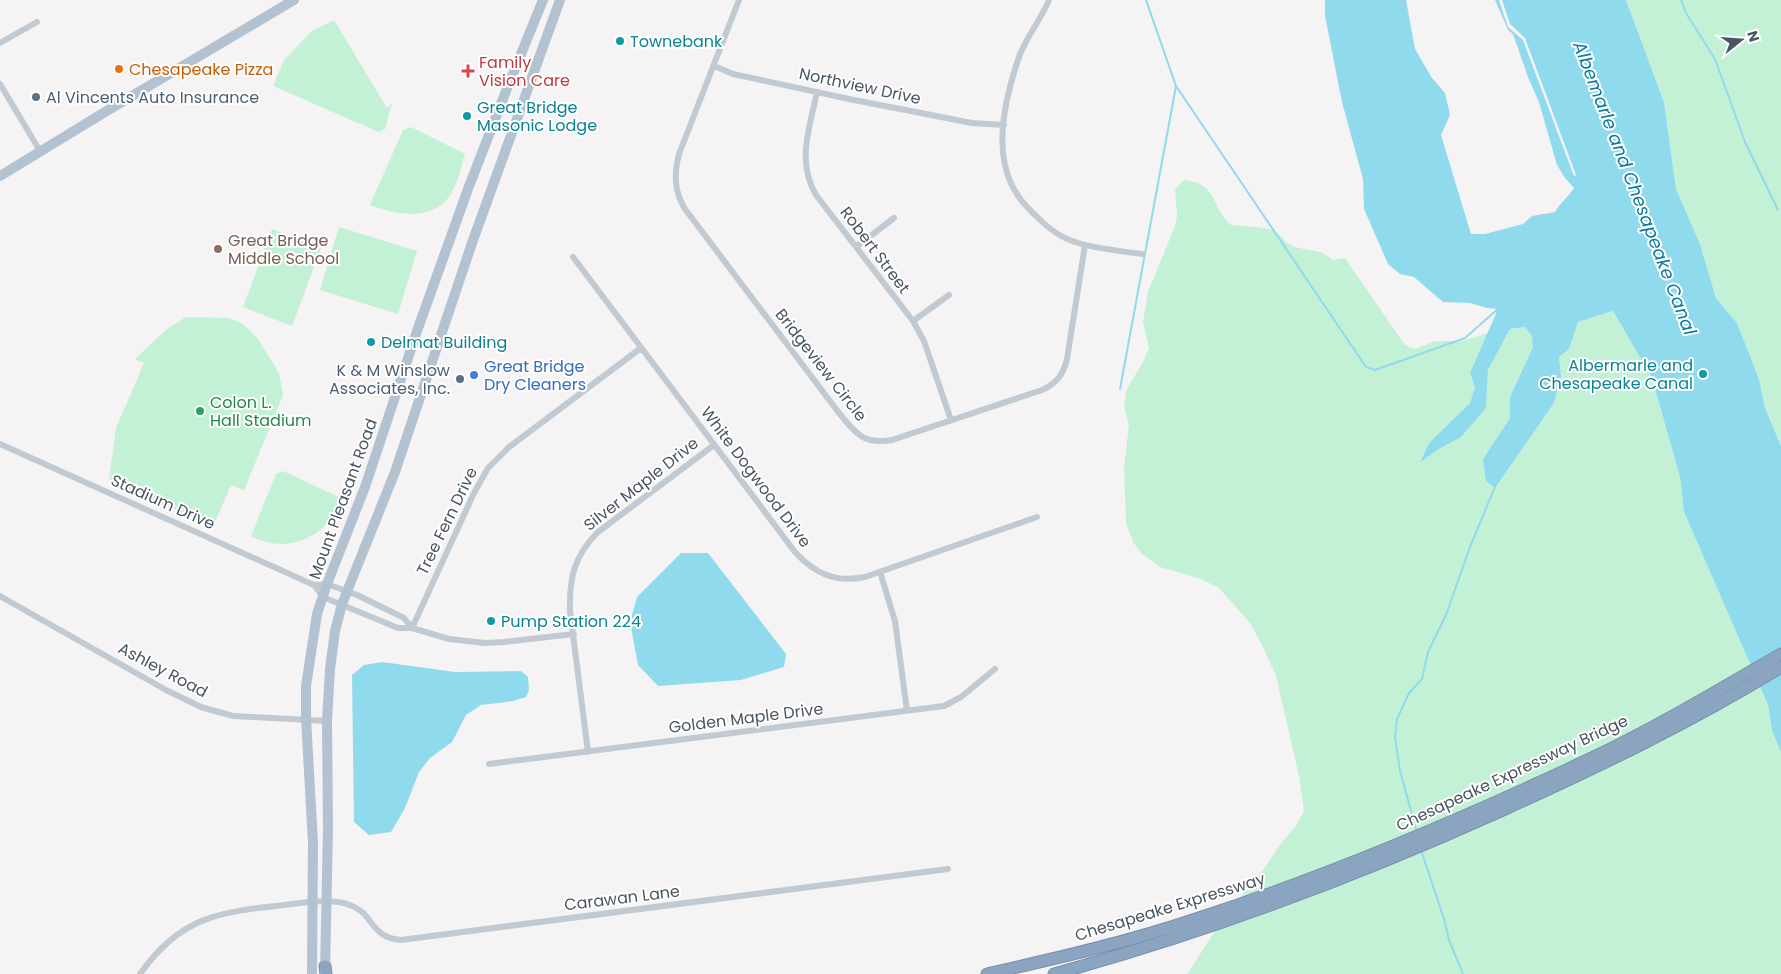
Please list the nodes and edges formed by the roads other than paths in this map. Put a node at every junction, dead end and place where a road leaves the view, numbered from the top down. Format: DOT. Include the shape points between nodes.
graph roads {
  1 [pos="294,0"];
  2 [pos="543,0"];
  3 [pos="555,0"];
  4 [pos="560,0"];
  5 [pos="739,0"];
  6 [pos="1050,0"];
  7 [pos="37,22"];
  8 [pos="0,43"];
  9 [pos="539,57"];
  10 [pos="714,66"];
  11 [pos="0,84"];
  12 [pos="817,92"];
  13 [pos="1004,125"];
  14 [pos="40,151"];
  15 [pos="0,176"];
  16 [pos="894,218"];
  17 [pos="1085,245"];
  18 [pos="856,247"];
  19 [pos="1142,254"];
  20 [pos="573,257"];
  21 [pos="950,295"];
  22 [pos="913,321"];
  23 [pos="641,348"];
  24 [pos="951,420"];
  25 [pos="0,444"];
  26 [pos="714,445"];
  27 [pos="1037,517"];
  28 [pos="880,572"];
  29 [pos="327,584"];
  30 [pos="314,585"];
  31 [pos="346,592"];
  32 [pos="0,596"];
  33 [pos="323,597"];
  34 [pos="342,604"];
  35 [pos="412,628"];
  36 [pos="574,634"];
  37 [pos="1781,654"];
  38 [pos="1781,667"];
  39 [pos="995,669"];
  40 [pos="908,712"];
  41 [pos="306,718"];
  42 [pos="327,721"];
  43 [pos="588,752"];
  44 [pos="489,764"];
  45 [pos="1362,865"];
  46 [pos="948,869"];
  47 [pos="326,901"];
  48 [pos="313,902"];
  49 [pos="326,971"];
  50 [pos="140,974"];
  51 [pos="312,974"];
  52 [pos="987,974"];
  53 [pos="1054,974"];
  1 -- 14 [label="main road"];
  2 -- 29 [label="main road, Mount Pleasant Road" via="468,189 365,487"];
  3 -- 9 [label="main road"];
  4 -- 9 [label="main road"];
  5 -- 10 [label="street, Bridgeview Circle"];
  6 -- 13 [label="street" via="1020,55"];
  7 -- 8 [label="street"];
  9 -- 31 [label="main road" via="472,242 395,472"];
  10 -- 12 [label="street, Northview Drive" via="734,74"];
  10 -- 24 [label="street, Bridgeview Circle" via="677,164 675,186 685,208 839,414 860,435 881,442"];
  11 -- 14 [label="street"];
  12 -- 13 [label="street, Northview Drive" via="972,123"];
  12 -- 18 [label="street, Robert Street" via="806,147 806,172 816,195"];
  13 -- 17 [label="street" via="1004,158 1017,194 1048,226"];
  14 -- 15 [label="main road"];
  16 -- 18 [label="street"];
  17 -- 19 [label="street"];
  17 -- 24 [label="street, Bridgeview Circle" via="1068,359 1061,377 1042,390"];
  18 -- 22 [label="street, Robert Street"];
  20 -- 23 [label="street, White Dogwood Drive"];
  21 -- 22 [label="street"];
  22 -- 24 [label="street, Robert Street" via="924,341"];
  23 -- 26 [label="street, White Dogwood Drive"];
  23 -- 35 [label="street, Tree Fern Drive" via="509,447 488,468"];
  25 -- 30 [label="street, Stadium Drive"];
  26 -- 28 [label="street, White Dogwood Drive" via="806,565 840,579"];
  26 -- 36 [label="street, Silver Maple Drive" via="588,543 576,562 569,592"];
  27 -- 28 [label="street, White Dogwood Drive"];
  28 -- 40 [label="street" via="895,621"];
  29 -- 30 [label="street, Stadium Drive"];
  29 -- 31 [label="street, Stadium Drive"];
  29 -- 33 [label="main road, Mount Pleasant Road"];
  30 -- 33 [label="street, Stadium Drive"];
  31 -- 34 [label="main road"];
  31 -- 35 [label="street, Stadium Drive" via="404,618"];
  32 -- 41 [label="street, Ashley Road" via="201,708 233,716"];
  33 -- 34 [label="street, Stadium Drive"];
  33 -- 41 [label="main road, Mount Pleasant Road" via="312,641"];
  34 -- 35 [label="street, Stadium Drive" via="398,628"];
  34 -- 42 [label="main road" via="330,669"];
  35 -- 36 [label="street, Stadium Drive" via="448,639 484,643"];
  36 -- 43 [label="street, Silver Maple Drive"];
  37 -- 45 [label="highway, Chesapeake Expressway Bridge" via="1593,757"];
  38 -- 45 [label="highway, Chesapeake Expressway Bridge" via="1600,766 1452,833"];
  39 -- 40 [label="street, Golden Maple Drive" via="964,695 944,706"];
  40 -- 43 [label="street, Golden Maple Drive"];
  41 -- 42 [label="street, Ashley Road"];
  41 -- 48 [label="main road, Mount Pleasant Road"];
  42 -- 47 [label="main road"];
  43 -- 44 [label="street, Golden Maple Drive"];
  45 -- 52 [label="highway, Chesapeake Expressway" via="1194,920 1070,955"];
  45 -- 53 [label="highway, Chesapeake Expressway" via="1230,920"];
  46 -- 47 [label="street, Carawan Lane" via="401,940 390,939 378,932 356,908"];
  47 -- 48 [label="street, Carawan Lane"];
  47 -- 49 [label="main road"];
  48 -- 50 [label="street, Carawan Lane" via="231,911 211,917 168,942"];
  48 -- 51 [label="main road, Mount Pleasant Road"];
}
